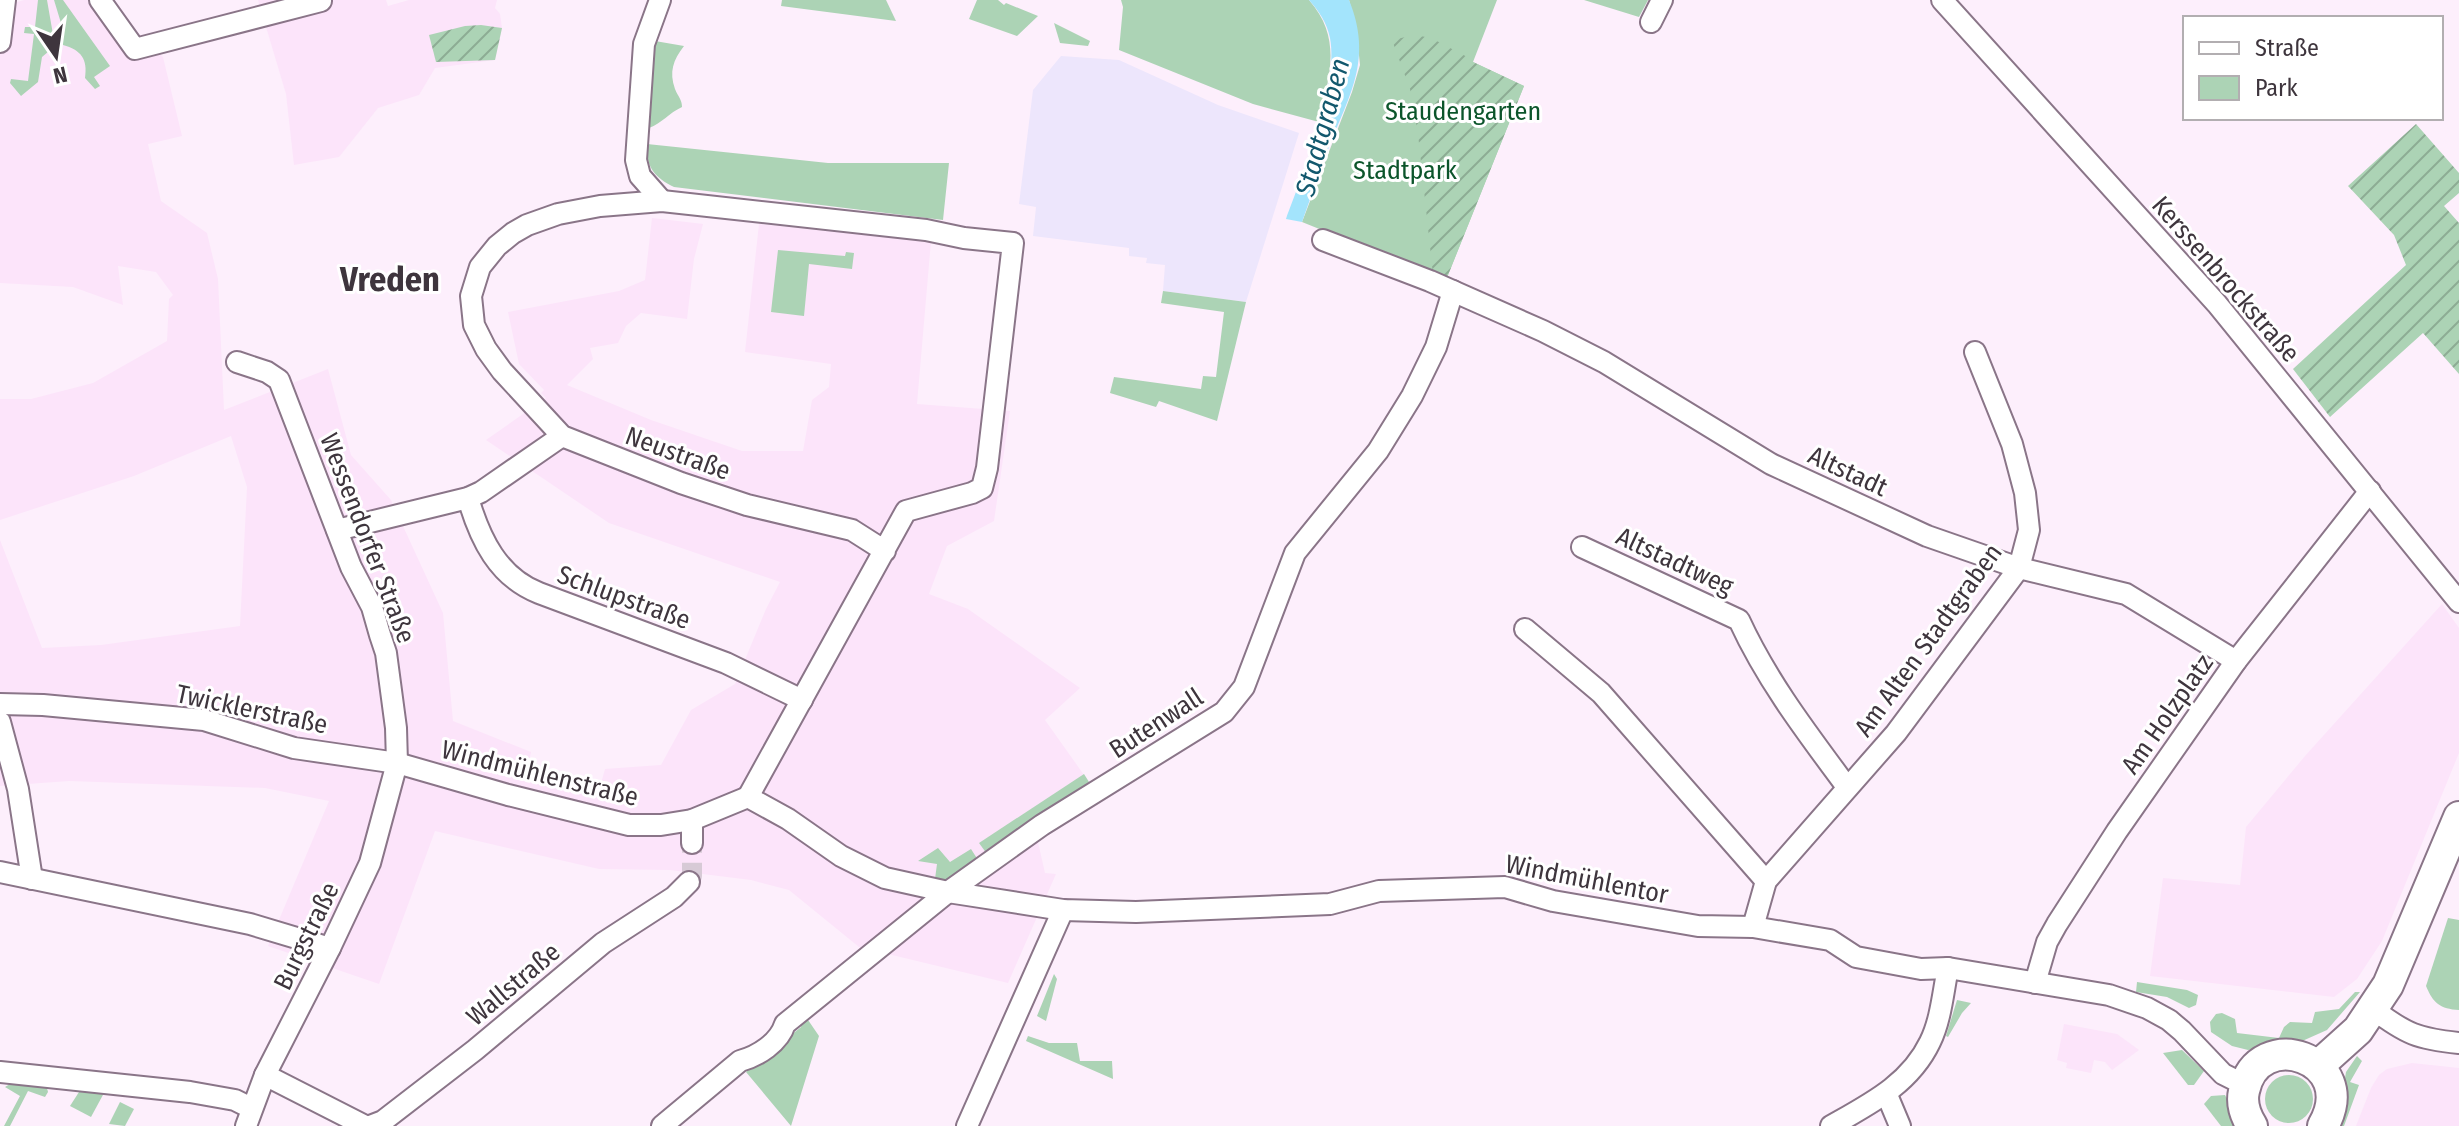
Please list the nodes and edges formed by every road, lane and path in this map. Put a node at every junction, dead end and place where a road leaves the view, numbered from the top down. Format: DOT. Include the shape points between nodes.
graph roads {
  1 [pos="5,0"];
  2 [pos="100,0"];
  3 [pos="660,0"];
  4 [pos="1662,0"];
  5 [pos="1942,0"];
  6 [pos="321,1"];
  7 [pos="1651,22"];
  8 [pos="0,42"];
  9 [pos="662,201"];
  10 [pos="1323,240"];
  11 [pos="1453,291"];
  12 [pos="1975,352"];
  13 [pos="237,362"];
  14 [pos="562,436"];
  15 [pos="2370,491"];
  16 [pos="468,498"];
  17 [pos="337,530"];
  18 [pos="1582,547"];
  19 [pos="885,551"];
  20 [pos="2019,568"];
  21 [pos="2459,602"];
  22 [pos="1525,629"];
  23 [pos="2236,661"];
  24 [pos="802,700"];
  25 [pos="0,704"];
  26 [pos="0,722"];
  27 [pos="397,763"];
  28 [pos="1847,787"];
  29 [pos="748,797"];
  30 [pos="2459,817"];
  31 [pos="692,820"];
  32 [pos="692,843"];
  33 [pos="0,872"];
  34 [pos="32,879"];
  35 [pos="1766,881"];
  36 [pos="689,882"];
  37 [pos="948,892"];
  38 [pos="1063,910"];
  39 [pos="1753,927"];
  40 [pos="330,948"];
  41 [pos="1948,968"];
  42 [pos="2035,983"];
  43 [pos="2373,1009"];
  44 [pos="2459,1043"];
  45 [pos="2318,1066"];
  46 [pos="0,1072"];
  47 [pos="265,1075"];
  48 [pos="2245,1085"];
  49 [pos="1887,1095"];
  50 [pos="249,1117"];
  51 [pos="367,1126"];
  52 [pos="662,1126"];
  53 [pos="967,1126"];
  54 [pos="1831,1126"];
  55 [pos="1900,1126"];
  56 [pos="2252,1126"];
  57 [pos="2323,1126"];
  1 -- 8 [label="street"];
  2 -- 6 [label="street" via="135,49"];
  3 -- 9 [label="street" via="644,44 636,160 640,176"];
  4 -- 7 [label="street"];
  5 -- 15 [label="street, Kerssenbrockstraße" via="2217,304"];
  9 -- 14 [label="street, Neustraße" via="600,206 527,225 497,246 480,267 471,296 474,325 502,371"];
  9 -- 19 [label="street, Neustraße" via="1013,243 982,488 906,511"];
  10 -- 11 [label="street"];
  11 -- 20 [label="street, Altstadt" via="1604,362 1771,464 1927,536"];
  11 -- 37 [label="street, Butenwall" via="1436,347 1412,396 1378,451 1295,553 1258,656 1244,687 1224,712 1042,825"];
  12 -- 20 [label="street, Am Alten Stadtgraben" via="2012,444 2025,493 2029,530"];
  13 -- 17 [label="street, Wessendorfer Straße" via="279,380"];
  14 -- 16 [label="street"];
  14 -- 19 [label="street, Neustraße" via="747,505 852,530"];
  15 -- 21 [label="street, Kerssenbrockstraße"];
  15 -- 23 [label="street, Am Holzplatz"];
  16 -- 17 [label="street"];
  16 -- 24 [label="street, Schlupstraße" via="495,559 514,581 726,663"];
  17 -- 27 [label="street, Wessendorfer Straße" via="372,607 386,653"];
  18 -- 28 [label="street, Altstadtweg" via="1739,620 1778,694"];
  19 -- 24 [label="street"];
  20 -- 23 [label="street, Altstadt" via="2126,594"];
  20 -- 28 [label="street, Am Alten Stadtgraben" via="1896,733"];
  22 -- 35 [label="street" via="1601,693"];
  23 -- 42 [label="street, Am Holzplatz" via="2057,924"];
  24 -- 29 [label="street"];
  25 -- 27 [label="street, Twicklerstraße" via="204,720 294,748"];
  26 -- 34 [label="street" via="18,789"];
  27 -- 31 [label="street, Windmühlenstraße" via="629,825"];
  27 -- 40 [label="street, Burgstraße" via="370,863"];
  28 -- 35 [label="street, Am Alten Stadtgraben"];
  29 -- 31 [label="street, Windmühlenstraße"];
  29 -- 37 [label="street, Windmühlentor" via="885,878"];
  30 -- 43 [label="street" via="2402,957"];
  31 -- 32 [label="street"];
  33 -- 34 [label="street"];
  34 -- 40 [label="street" via="250,924"];
  35 -- 39 [label="street, Am Alten Stadtgraben"];
  36 -- 51 [label="street, Wallstraße" via="603,943 383,1121"];
  37 -- 38 [label="street, Windmühlentor"];
  37 -- 52 [label="street, Butenwall" via="785,1024 781,1035 740,1061"];
  38 -- 39 [label="street, Windmühlentor" via="1330,904 1379,891 1505,887 1553,901 1698,926"];
  38 -- 53 [label="street"];
  39 -- 41 [label="street, Windmühlentor" via="1830,940 1856,957 1921,969"];
  40 -- 47 [label="street, Burgstraße"];
  41 -- 42 [label="street, Windmühlentor"];
  41 -- 49 [label="street" via="1931,1041"];
  42 -- 48 [label="street, Windmühlentor" via="2109,995 2147,1008 2176,1026 2223,1074"];
  43 -- 44 [label="street" via="2410,1035"];
  43 -- 45 [label="street"];
  45 -- 48 [label="street" via="2283,1054 2259,1064"];
  45 -- 57 [label="street" via="2333,1094"];
  46 -- 50 [label="street" via="217,1096"];
  47 -- 50 [label="street, Burgstraße"];
  47 -- 51 [label="street, Wallstraße"];
  48 -- 56 [label="street" via="2244,1111"];
  49 -- 54 [label="street"];
  49 -- 55 [label="street"];
}
